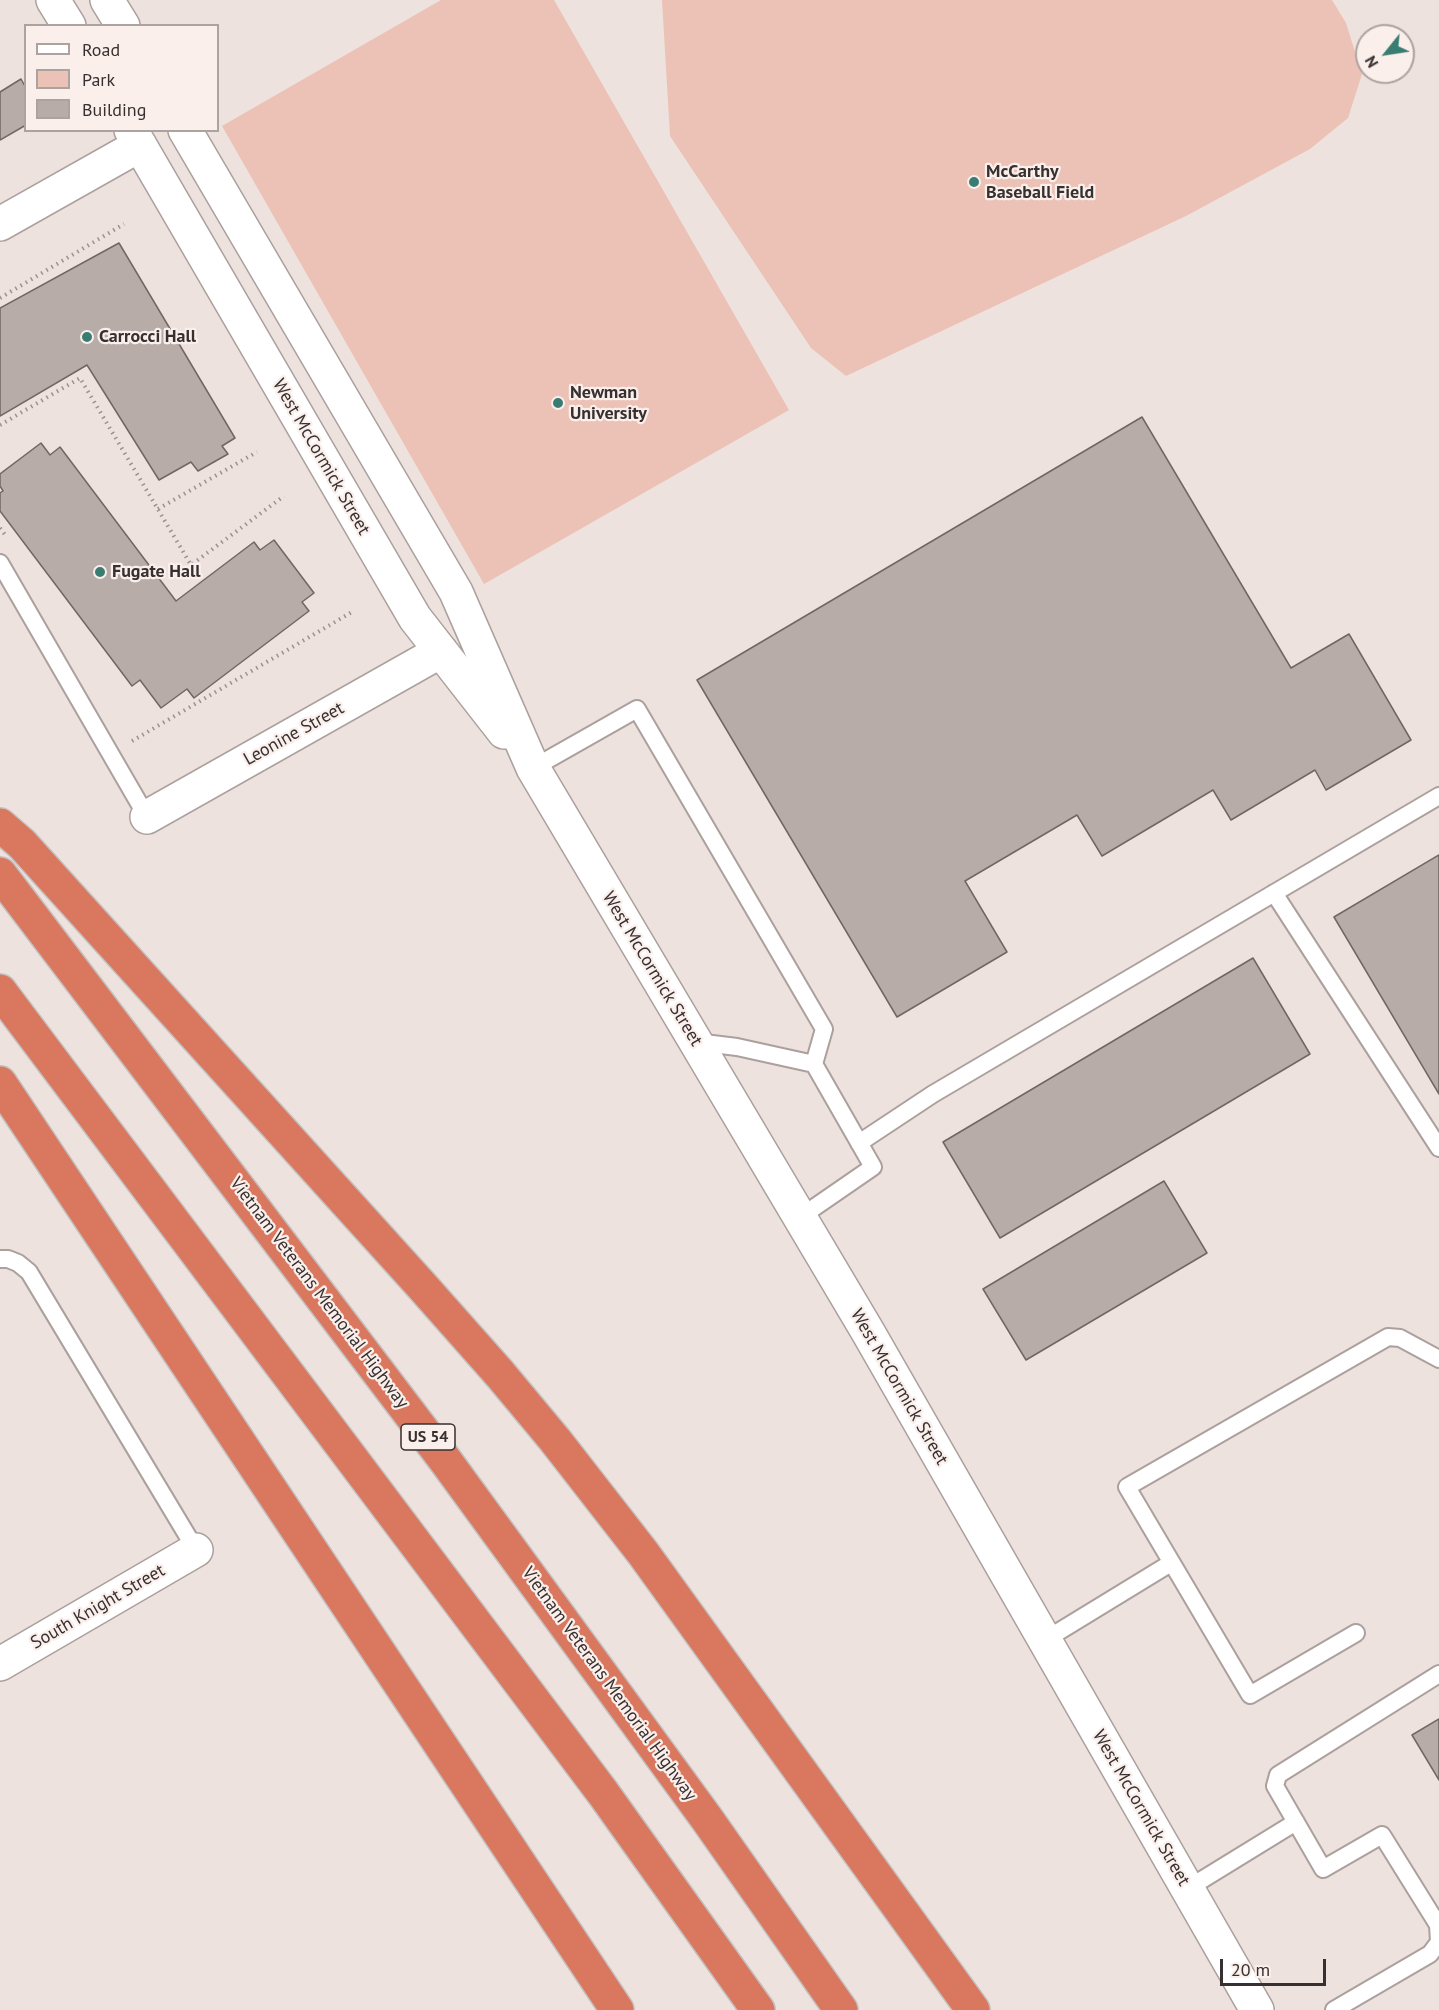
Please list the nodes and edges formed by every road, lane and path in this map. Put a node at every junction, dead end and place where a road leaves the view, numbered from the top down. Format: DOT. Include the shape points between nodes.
graph roads {
  1 [pos="53,0"];
  2 [pos="107,0"];
  3 [pos="68,24"];
  4 [pos="122,24"];
  5 [pos="185,132"];
  6 [pos="136,138"];
  7 [pos="0,224"];
  8 [pos="124,224"];
  9 [pos="0,298"];
  10 [pos="0,425"];
  11 [pos="258,452"];
  12 [pos="284,496"];
  13 [pos="158,509"];
  14 [pos="0,528"];
  15 [pos="7,537"];
  16 [pos="0,563"];
  17 [pos="352,612"];
  18 [pos="441,651"];
  19 [pos="131,741"];
  20 [pos="533,768"];
  21 [pos="1439,796"];
  22 [pos="147,817"];
  23 [pos="0,825"];
  24 [pos="0,874"];
  25 [pos="1274,893"];
  26 [pos="0,991"];
  27 [pos="694,1041"];
  28 [pos="814,1064"];
  29 [pos="0,1083"];
  30 [pos="859,1143"];
  31 [pos="1439,1148"];
  32 [pos="798,1218"];
  33 [pos="0,1259"];
  34 [pos="1439,1359"];
  35 [pos="196,1550"];
  36 [pos="1171,1563"];
  37 [pos="1356,1633"];
  38 [pos="1045,1640"];
  39 [pos="0,1664"];
  40 [pos="1439,1674"];
  41 [pos="1296,1822"];
  42 [pos="1187,1889"];
  43 [pos="617,2010"];
  44 [pos="758,2010"];
  45 [pos="841,2010"];
  46 [pos="973,2010"];
  47 [pos="1257,2010"];
  48 [pos="1334,2010"];
  1 -- 3 [label="street"];
  2 -- 4 [label="street"];
  5 -- 20 [label="street, West McCormick Street" via="456,592"];
  6 -- 7 [label="street"];
  6 -- 18 [label="street, West McCormick Street" via="415,618"];
  8 -- 9 [label="path"];
  10 -- 13 [label="path" via="80,378"];
  11 -- 13 [label="path"];
  12 -- 13 [label="path" via="190,565"];
  14 -- 15 [label="path"];
  16 -- 22 [label="lane"];
  17 -- 19 [label="path"];
  18 -- 20 [label="street, West McCormick Street"];
  18 -- 22 [label="street, Leonine Street"];
  20 -- 27 [label="street, West McCormick Street"];
  20 -- 28 [label="lane" via="637,709 824,1029"];
  21 -- 25 [label="lane"];
  23 -- 46 [label="highway" via="22,844 414,1278 555,1440 644,1553"];
  24 -- 45 [label="highway, Vietnam Veterans Memorial Highway / US 54" via="445,1460"];
  25 -- 30 [label="lane" via="933,1094"];
  25 -- 31 [label="lane"];
  26 -- 44 [label="highway" via="589,1774"];
  27 -- 28 [label="lane"];
  27 -- 32 [label="street, West McCormick Street"];
  28 -- 30 [label="lane"];
  29 -- 43 [label="highway"];
  30 -- 32 [label="lane" via="873,1167"];
  32 -- 38 [label="street, West McCormick Street"];
  33 -- 35 [label="lane" via="18,1263 29,1272"];
  34 -- 36 [label="lane" via="1400,1338 1388,1337 1127,1487"];
  35 -- 39 [label="street, South Knight Street"];
  36 -- 37 [label="lane" via="1250,1695"];
  36 -- 38 [label="lane"];
  38 -- 42 [label="street, West McCormick Street"];
  40 -- 41 [label="lane" via="1278,1775 1275,1786"];
  41 -- 42 [label="lane"];
  41 -- 48 [label="lane" via="1323,1869 1382,1835 1437,1925 1439,1942 1430,1954"];
  42 -- 47 [label="street, West McCormick Street"];
}
